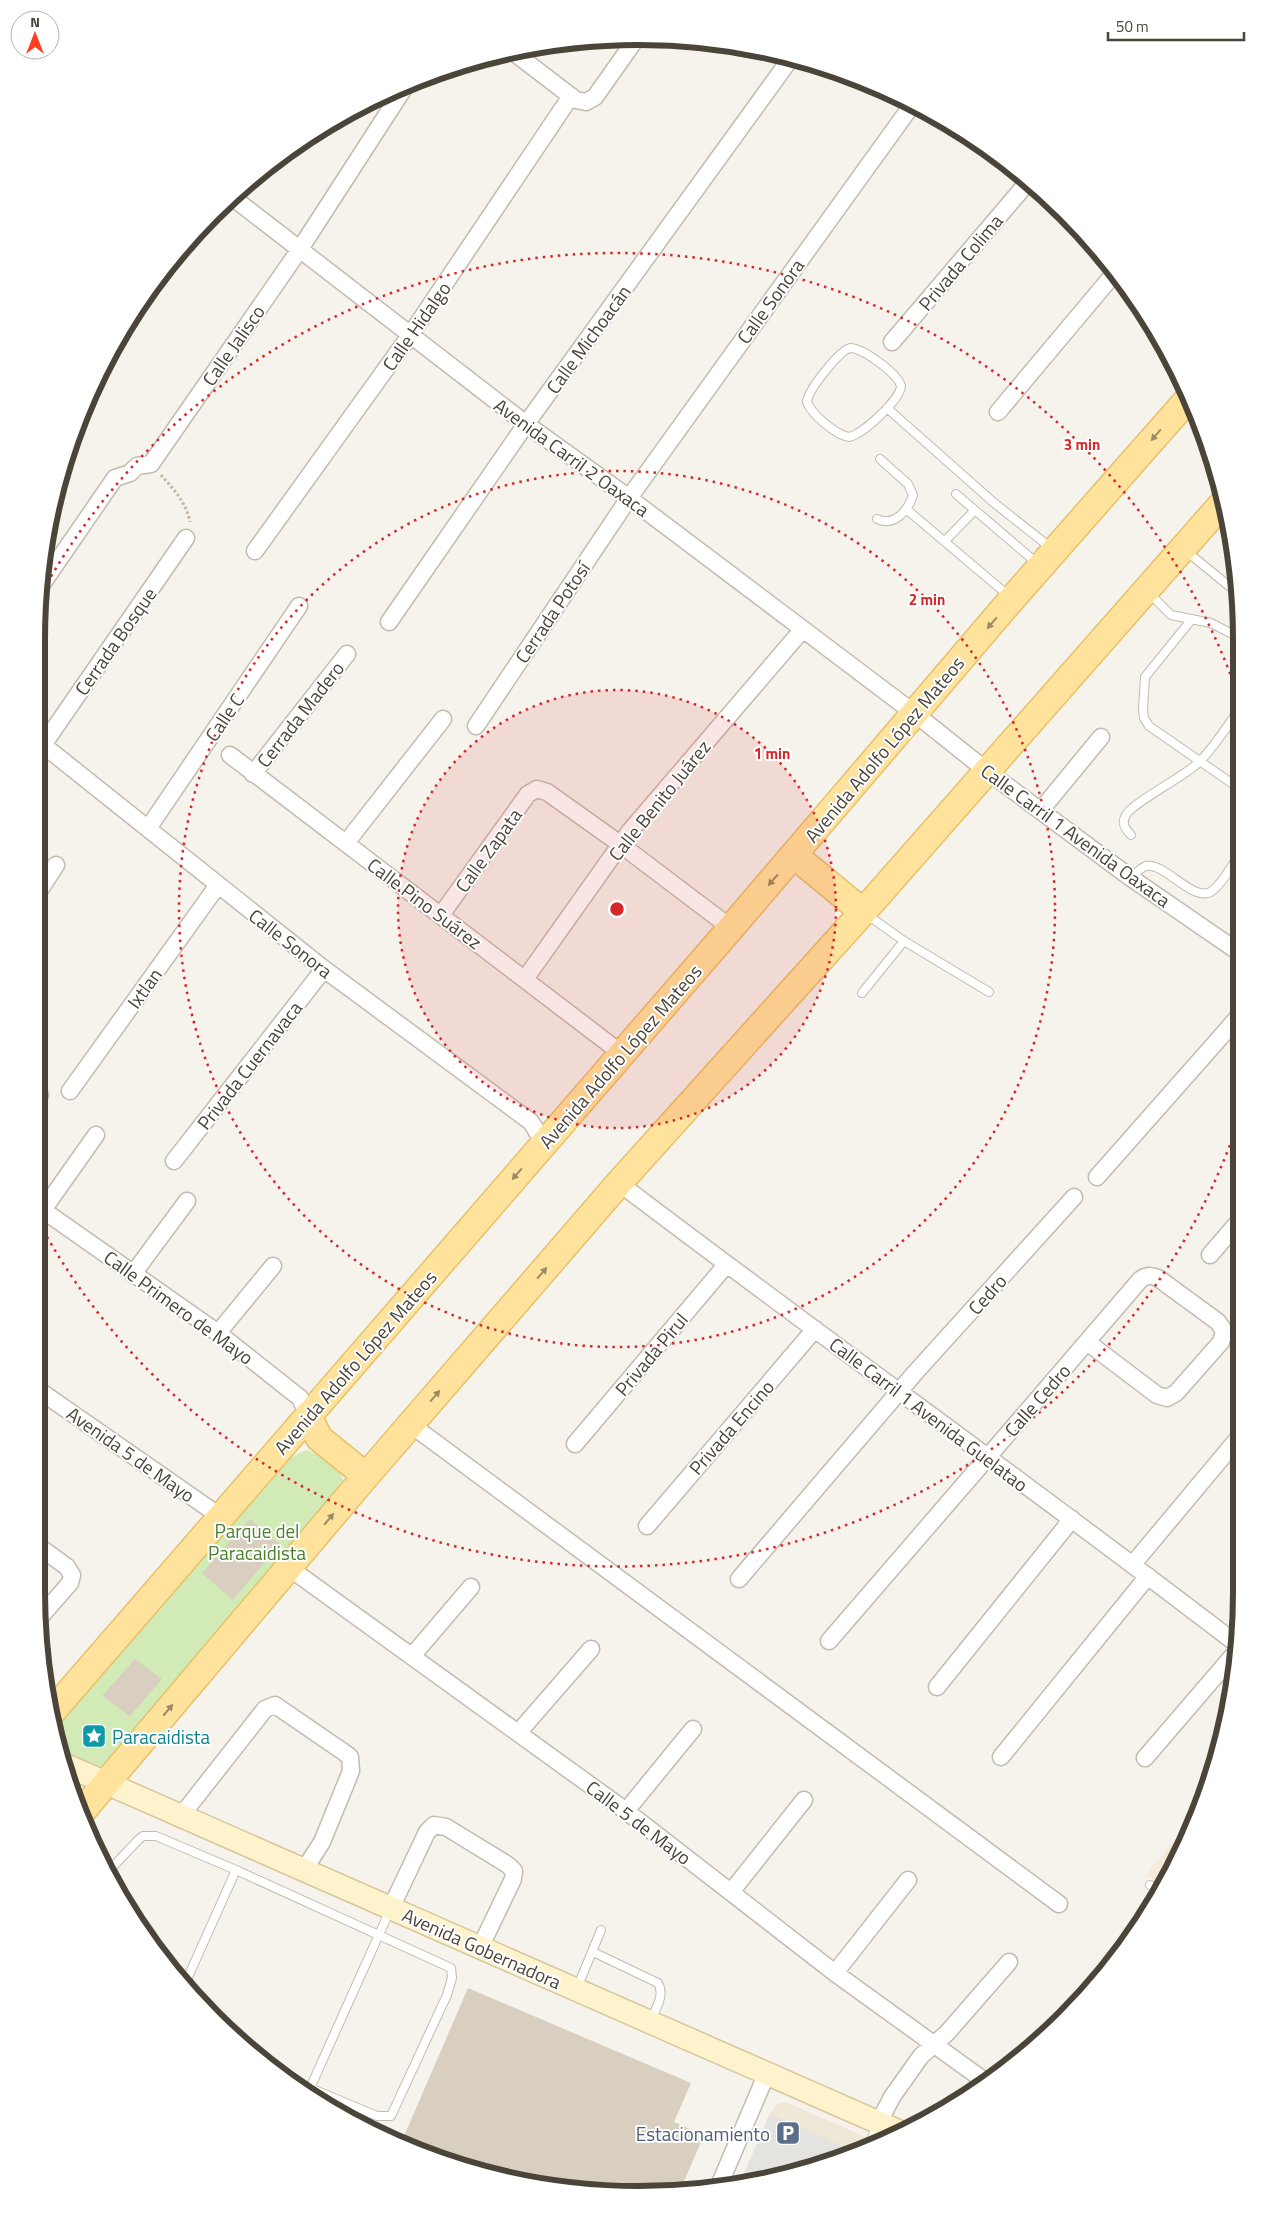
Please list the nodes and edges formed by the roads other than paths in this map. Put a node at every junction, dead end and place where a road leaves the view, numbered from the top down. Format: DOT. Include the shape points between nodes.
graph roads {
  1 [pos="632,45"];
  2 [pos="521,57"];
  3 [pos="787,64"];
  4 [pos="399,96"];
  5 [pos="578,99"];
  6 [pos="909,110"];
  7 [pos="1024,187"];
  8 [pos="237,201"];
  9 [pos="300,249"];
  10 [pos="1111,278"];
  11 [pos="411,334"];
  12 [pos="892,342"];
  13 [pos="1184,403"];
  14 [pos="888,408"];
  15 [pos="998,412"];
  16 [pos="526,424"];
  17 [pos="880,459"];
  18 [pos="956,494"];
  19 [pos="629,498"];
  20 [pos="1218,508"];
  21 [pos="906,509"];
  22 [pos="975,510"];
  23 [pos="877,519"];
  24 [pos="186,538"];
  25 [pos="946,541"];
  26 [pos="1182,548"];
  27 [pos="255,551"];
  28 [pos="1048,559"];
  29 [pos="49,574"];
  30 [pos="1230,583"];
  31 [pos="1228,585"];
  32 [pos="1231,587"];
  33 [pos="1146,589"];
  34 [pos="1012,599"];
  35 [pos="299,606"];
  36 [pos="1192,619"];
  37 [pos="389,622"];
  38 [pos="803,629"];
  39 [pos="1233,634"];
  40 [pos="347,654"];
  41 [pos="914,713"];
  42 [pos="1233,717"];
  43 [pos="443,719"];
  44 [pos="476,726"];
  45 [pos="45,737"];
  46 [pos="1101,737"];
  47 [pos="45,746"];
  48 [pos="230,755"];
  49 [pos="1199,762"];
  50 [pos="987,771"];
  51 [pos="253,774"];
  52 [pos="1233,784"];
  53 [pos="1041,810"];
  54 [pos="149,827"];
  55 [pos="1131,835"];
  56 [pos="346,843"];
  57 [pos="620,844"];
  58 [pos="794,856"];
  59 [pos="1233,863"];
  60 [pos="56,865"];
  61 [pos="1131,878"];
  62 [pos="45,882"];
  63 [pos="218,885"];
  64 [pos="863,912"];
  65 [pos="441,915"];
  66 [pos="731,928"];
  67 [pos="904,941"];
  68 [pos="1233,949"];
  69 [pos="324,969"];
  70 [pos="524,979"];
  71 [pos="989,992"];
  72 [pos="862,993"];
  73 [pos="1233,1023"];
  74 [pos="621,1053"];
  75 [pos="70,1091"];
  76 [pos="96,1135"];
  77 [pos="544,1143"];
  78 [pos="174,1160"];
  79 [pos="1097,1178"];
  80 [pos="619,1183"];
  81 [pos="1074,1197"];
  82 [pos="187,1201"];
  83 [pos="45,1204"];
  84 [pos="45,1212"];
  85 [pos="1233,1228"];
  86 [pos="1210,1255"];
  87 [pos="726,1265"];
  88 [pos="273,1266"];
  89 [pos="133,1274"];
  90 [pos="815,1329"];
  91 [pos="218,1333"];
  92 [pos="1087,1342"];
  93 [pos="900,1391"];
  94 [pos="45,1394"];
  95 [pos="308,1415"];
  96 [pos="410,1424"];
  97 [pos="575,1444"];
  98 [pos="1233,1444"];
  99 [pos="987,1458"];
  100 [pos="366,1476"];
  101 [pos="221,1517"];
  102 [pos="1072,1519"];
  103 [pos="646,1526"];
  104 [pos="45,1551"];
  105 [pos="1133,1564"];
  106 [pos="288,1567"];
  107 [pos="1148,1576"];
  108 [pos="739,1579"];
  109 [pos="471,1587"];
  110 [pos="45,1611"];
  111 [pos="1231,1640"];
  112 [pos="829,1641"];
  113 [pos="591,1649"];
  114 [pos="412,1656"];
  115 [pos="1229,1660"];
  116 [pos="937,1687"];
  117 [pos="56,1707"];
  118 [pos="693,1729"];
  119 [pos="518,1733"];
  120 [pos="1001,1757"];
  121 [pos="1145,1758"];
  122 [pos="72,1768"];
  123 [pos="106,1784"];
  124 [pos="804,1800"];
  125 [pos="86,1807"];
  126 [pos="626,1811"];
  127 [pos="180,1816"];
  128 [pos="113,1867"];
  129 [pos="236,1870"];
  130 [pos="304,1870"];
  131 [pos="908,1880"];
  132 [pos="1150,1885"];
  133 [pos="1154,1888"];
  134 [pos="731,1892"];
  135 [pos="1059,1904"];
  136 [pos="391,1908"];
  137 [pos="602,1930"];
  138 [pos="379,1934"];
  139 [pos="480,1948"];
  140 [pos="592,1952"];
  141 [pos="1009,1962"];
  142 [pos="835,1973"];
  143 [pos="187,1978"];
  144 [pos="576,1989"];
  145 [pos="650,2022"];
  146 [pos="933,2045"];
  147 [pos="767,2073"];
  148 [pos="980,2078"];
  149 [pos="310,2087"];
  150 [pos="334,2101"];
  151 [pos="879,2122"];
  152 [pos="893,2129"];
  153 [pos="871,2139"];
  154 [pos="721,2180"];
  1 -- 5 [label="street, Calle Hidalgo" via="595,97"];
  2 -- 5 [label="street"];
  3 -- 16 [label="street, Calle Michoacán"];
  4 -- 9 [label="street, Calle Jalisco"];
  5 -- 11 [label="street, Calle Hidalgo"];
  6 -- 19 [label="street, Calle Sonora"];
  7 -- 12 [label="street, Privada Colima"];
  8 -- 9 [label="street, Avenida Carril 2 Oaxaca"];
  9 -- 11 [label="street, Avenida Carril 2 Oaxaca"];
  9 -- 29 [label="street, Calle Jalisco" via="151,464 137,466 130,473 115,478"];
  10 -- 15 [label="street"];
  11 -- 16 [label="street, Avenida Carril 2 Oaxaca"];
  11 -- 27 [label="street, Calle Hidalgo"];
  13 -- 28 [label="main road, Avenida Adolfo López Mateos, one-way"];
  14 -- 14 [label="lane" via="901,391 900,380 856,348 842,353 810,392 807,402 812,411 840,434 849,437 858,434"];
  14 -- 28 [label="lane" via="993,502"];
  16 -- 19 [label="street, Avenida Carril 2 Oaxaca"];
  16 -- 37 [label="street, Calle Michoacán"];
  17 -- 21 [label="lane" via="911,487 913,495"];
  18 -- 22 [label="lane"];
  19 -- 38 [label="street, Avenida Carril 2 Oaxaca"];
  19 -- 44 [label="street, Cerrada Potosí"];
  20 -- 26 [label="main road"];
  21 -- 23 [label="lane" via="893,521"];
  21 -- 25 [label="lane"];
  22 -- 25 [label="lane"];
  22 -- 28 [label="lane"];
  24 -- 45 [label="street, Cerrada Bosque"];
  25 -- 34 [label="lane"];
  26 -- 31 [label="lane"];
  26 -- 33 [label="main road"];
  28 -- 34 [label="main road, Avenida Adolfo López Mateos"];
  30 -- 31 [label="lane"];
  31 -- 32 [label="lane"];
  33 -- 36 [label="lane" via="1171,615"];
  33 -- 50 [label="main road"];
  34 -- 41 [label="main road, Avenida Adolfo López Mateos, one-way"];
  35 -- 54 [label="street, Calle C"];
  36 -- 39 [label="lane" via="1211,623"];
  36 -- 49 [label="lane" via="1145,677 1143,710 1149,726"];
  38 -- 41 [label="street, Avenida Carril 2 Oaxaca"];
  38 -- 57 [label="street, Calle Benito Juárez"];
  40 -- 51 [label="street, Cerrada Madero"];
  41 -- 50 [label="street, Calle Carril 1 Avenida Oaxaca"];
  41 -- 58 [label="main road, Avenida Adolfo López Mateos"];
  42 -- 49 [label="lane"];
  43 -- 56 [label="street"];
  46 -- 53 [label="street"];
  47 -- 54 [label="street, Calle Sonora"];
  48 -- 51 [label="street, Calle Pino Suárez"];
  49 -- 52 [label="lane"];
  49 -- 55 [label="lane" via="1128,812 1124,822"];
  50 -- 53 [label="street, Calle Carril 1 Avenida Oaxaca"];
  50 -- 64 [label="main road"];
  51 -- 56 [label="street, Calle Pino Suárez"];
  53 -- 61 [label="street, Calle Carril 1 Avenida Oaxaca"];
  54 -- 63 [label="street, Calle Sonora"];
  56 -- 65 [label="street, Calle Pino Suárez"];
  57 -- 65 [label="street, Calle Zapata" via="547,792 537,790 528,794"];
  57 -- 66 [label="street"];
  57 -- 70 [label="street, Calle Benito Juárez"];
  58 -- 64 [label="main road"];
  58 -- 66 [label="main road, Avenida Adolfo López Mateos, one-way"];
  59 -- 61 [label="lane" via="1214,888 1206,893 1196,892 1152,866 1144,867"];
  60 -- 62 [label="street"];
  61 -- 68 [label="street, Calle Carril 1 Avenida Oaxaca"];
  63 -- 69 [label="street, Calle Sonora"];
  63 -- 75 [label="street, Ixtlan"];
  64 -- 67 [label="lane"];
  64 -- 80 [label="main road"];
  65 -- 70 [label="street, Calle Pino Suárez"];
  66 -- 74 [label="main road, Avenida Adolfo López Mateos"];
  67 -- 71 [label="lane"];
  67 -- 72 [label="lane"];
  69 -- 77 [label="street, Calle Sonora" via="531,1122"];
  69 -- 78 [label="street, Privada Cuernavaca"];
  70 -- 74 [label="street, Calle Pino Suárez"];
  73 -- 79 [label="street"];
  74 -- 77 [label="main road, Avenida Adolfo López Mateos"];
  76 -- 83 [label="street"];
  77 -- 95 [label="main road, Avenida Adolfo López Mateos, one-way"];
  80 -- 87 [label="street, Calle Carril 1 Avenida Guelatao"];
  96 -- 80 [label="main road, one-way"];
  81 -- 93 [label="street, Cedro"];
  82 -- 89 [label="street"];
  84 -- 89 [label="street, Calle Primero de Mayo"];
  85 -- 86 [label="street"];
  87 -- 90 [label="street, Calle Carril 1 Avenida Guelatao"];
  87 -- 97 [label="street, Privada Pirul"];
  88 -- 91 [label="street"];
  89 -- 91 [label="street, Calle Primero de Mayo"];
  90 -- 93 [label="street, Calle Carril 1 Avenida Guelatao"];
  90 -- 103 [label="street, Privada Encino"];
  91 -- 95 [label="street, Calle Primero de Mayo" via="300,1398"];
  92 -- 92 [label="street, Calle Cedro" via="1157,1395 1166,1398 1176,1394 1214,1349 1224,1331 1218,1322 1158,1278 1148,1276 1140,1280"];
  92 -- 99 [label="street, Calle Cedro"];
  93 -- 99 [label="street, Calle Carril 1 Avenida Guelatao"];
  93 -- 108 [label="street, Cedro"];
  94 -- 101 [label="street, Avenida 5 de Mayo"];
  95 -- 100 [label="main road" via="319,1438"];
  95 -- 101 [label="main road, Avenida Adolfo López Mateos"];
  96 -- 100 [label="main road"];
  96 -- 135 [label="street"];
  98 -- 105 [label="street"];
  99 -- 102 [label="street, Calle Carril 1 Avenida Guelatao"];
  99 -- 112 [label="street, Calle Cedro"];
  106 -- 100 [label="main road, one-way"];
  101 -- 117 [label="main road, Avenida Adolfo López Mateos"];
  102 -- 105 [label="street, Calle Carril 1 Avenida Guelatao"];
  102 -- 116 [label="street"];
  104 -- 110 [label="street" via="67,1567 72,1575 70,1583"];
  105 -- 107 [label="street, Calle Carril 1 Avenida Guelatao"];
  106 -- 114 [label="street, Calle 5 de Mayo"];
  123 -- 106 [label="main road, one-way"];
  107 -- 111 [label="street, Calle Carril 1 Avenida Guelatao"];
  107 -- 120 [label="street"];
  109 -- 114 [label="street"];
  113 -- 119 [label="street"];
  114 -- 119 [label="street, Calle 5 de Mayo"];
  115 -- 121 [label="street"];
  118 -- 126 [label="street"];
  119 -- 126 [label="street, Calle 5 de Mayo"];
  122 -- 123 [label="street, Avenida Gobernadora"];
  123 -- 125 [label="main road"];
  123 -- 127 [label="street, Avenida Gobernadora"];
  124 -- 134 [label="street"];
  126 -- 134 [label="street, Calle 5 de Mayo"];
  127 -- 130 [label="street, Avenida Gobernadora"];
  127 -- 130 [label="street" via="265,1708 275,1706 345,1753 351,1762 351,1771 322,1842"];
  128 -- 129 [label="lane" via="138,1840 150,1835"];
  129 -- 138 [label="lane"];
  129 -- 143 [label="lane"];
  130 -- 136 [label="street, Avenida Gobernadora"];
  131 -- 142 [label="street"];
  132 -- 133 [label="lane"];
  134 -- 142 [label="street, Calle 5 de Mayo"];
  136 -- 138 [label="lane"];
  136 -- 139 [label="street, Avenida Gobernadora"];
  136 -- 139 [label="street" via="427,1832 434,1825 446,1827 514,1871"];
  137 -- 140 [label="lane"];
  138 -- 149 [label="lane"];
  138 -- 150 [label="lane" via="451,1968 452,1978 434,2026 391,2116 377,2116"];
  139 -- 144 [label="street, Avenida Gobernadora"];
  140 -- 144 [label="lane"];
  140 -- 145 [label="lane" via="658,1983 661,1996"];
  141 -- 146 [label="street"];
  142 -- 146 [label="street, Calle 5 de Mayo"];
  144 -- 145 [label="street, Avenida Gobernadora"];
  145 -- 147 [label="street, Avenida Gobernadora"];
  146 -- 148 [label="street, Calle 5 de Mayo"];
  146 -- 151 [label="street" via="905,2078"];
  147 -- 151 [label="street, Avenida Gobernadora"];
  147 -- 154 [label="street"];
  151 -- 152 [label="street, Avenida Gobernadora"];
  151 -- 153 [label="lane"];
}
